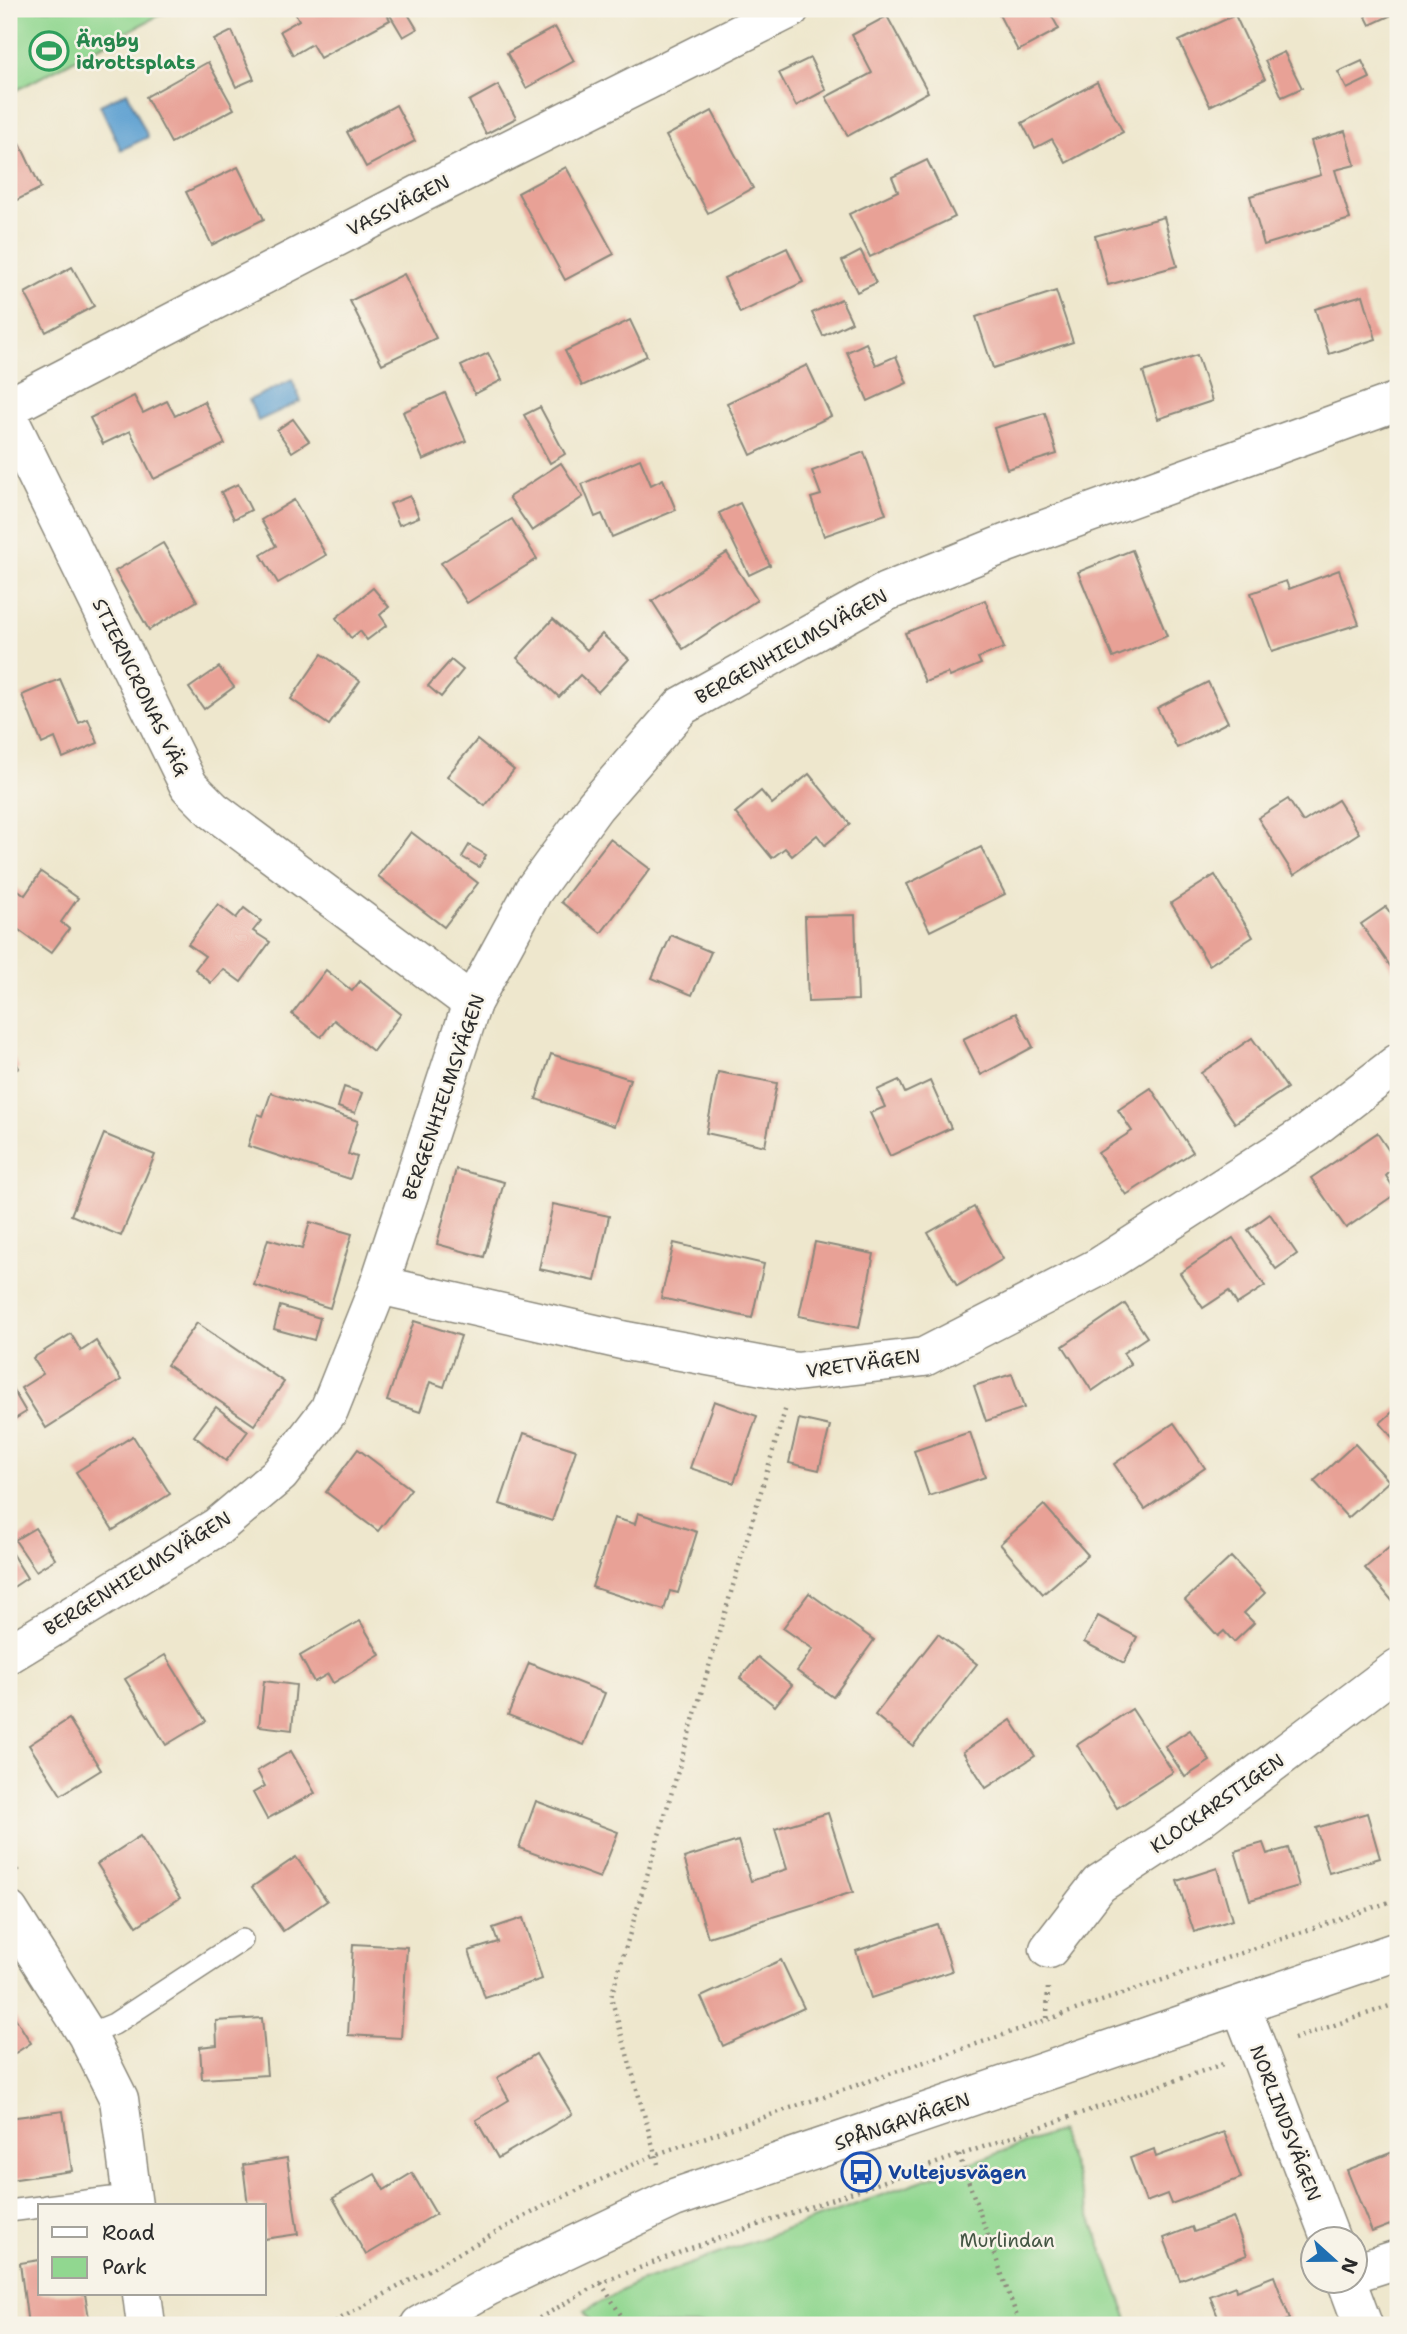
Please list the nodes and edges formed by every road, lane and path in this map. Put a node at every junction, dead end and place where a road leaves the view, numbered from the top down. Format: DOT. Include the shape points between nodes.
graph roads {
  1 [pos="790,9"];
  2 [pos="1398,401"];
  3 [pos="9,407"];
  4 [pos="9,419"];
  5 [pos="472,1003"];
  6 [pos="1398,1063"];
  7 [pos="379,1285"];
  8 [pos="796,1372"];
  9 [pos="9,1654"];
  10 [pos="1398,1668"];
  11 [pos="9,1911"];
  12 [pos="242,1940"];
  13 [pos="1049,1950"];
  14 [pos="1398,1951"];
  15 [pos="1398,2003"];
  16 [pos="1241,2006"];
  17 [pos="88,2035"];
  18 [pos="1259,2051"];
  19 [pos="959,2155"];
  20 [pos="674,2199"];
  21 [pos="132,2203"];
  22 [pos="62,2204"];
  23 [pos="38,2207"];
  24 [pos="9,2211"];
  25 [pos="1326,2226"];
  26 [pos="691,2248"];
  27 [pos="1398,2259"];
  28 [pos="1368,2269"];
  29 [pos="601,2283"];
  30 [pos="142,2296"];
  31 [pos="1352,2296"];
  32 [pos="146,2325"];
  33 [pos="420,2325"];
  34 [pos="527,2325"];
  35 [pos="627,2325"];
  36 [pos="1020,2325"];
  37 [pos="1363,2325"];
  1 -- 3 [label="street, VASSVÄGEN"];
  2 -- 5 [label="street, BERGENHIELMSVÄGEN" via="1007,543 886,592 682,706 595,806 533,891"];
  4 -- 5 [label="street, STIERNCRONAS VÄG" via="189,786 213,810"];
  5 -- 7 [label="street, BERGENHIELMSVÄGEN"];
  6 -- 8 [label="street, VRETVÄGEN" via="1306,1134 1098,1267 925,1357"];
  7 -- 8 [label="street, VRETVÄGEN" via="626,1341"];
  7 -- 9 [label="street, BERGENHIELMSVÄGEN" via="329,1410 280,1474 217,1527"];
  8 -- 20 [label="path" via="611,1997 654,2155"];
  10 -- 13 [label="street, KLOCKARSTIGEN" via="1197,1819 1099,1884"];
  11 -- 17 [label="street"];
  12 -- 17 [label="lane" via="114,2024"];
  14 -- 16 [label="street, SPÅNGAVÄGEN"];
  15 -- 18 [label="path"];
  16 -- 18 [label="street, NORLINDSVÄGEN"];
  16 -- 20 [label="street, SPÅNGAVÄGEN"];
  17 -- 21 [label="street" via="119,2099"];
  18 -- 19 [label="path"];
  18 -- 25 [label="street, NORLINDSVÄGEN"];
  19 -- 26 [label="path"];
  19 -- 36 [label="path"];
  20 -- 26 [label="path"];
  20 -- 33 [label="street, SPÅNGAVÄGEN" via="489,2286"];
  21 -- 22 [label="lane" via="111,2198"];
  23 -- 24 [label="lane"];
  26 -- 29 [label="path"];
  27 -- 28 [label="street"];
  29 -- 34 [label="path"];
  29 -- 35 [label="path"];
  30 -- 32 [label="street"];
  31 -- 37 [label="street"];
}
